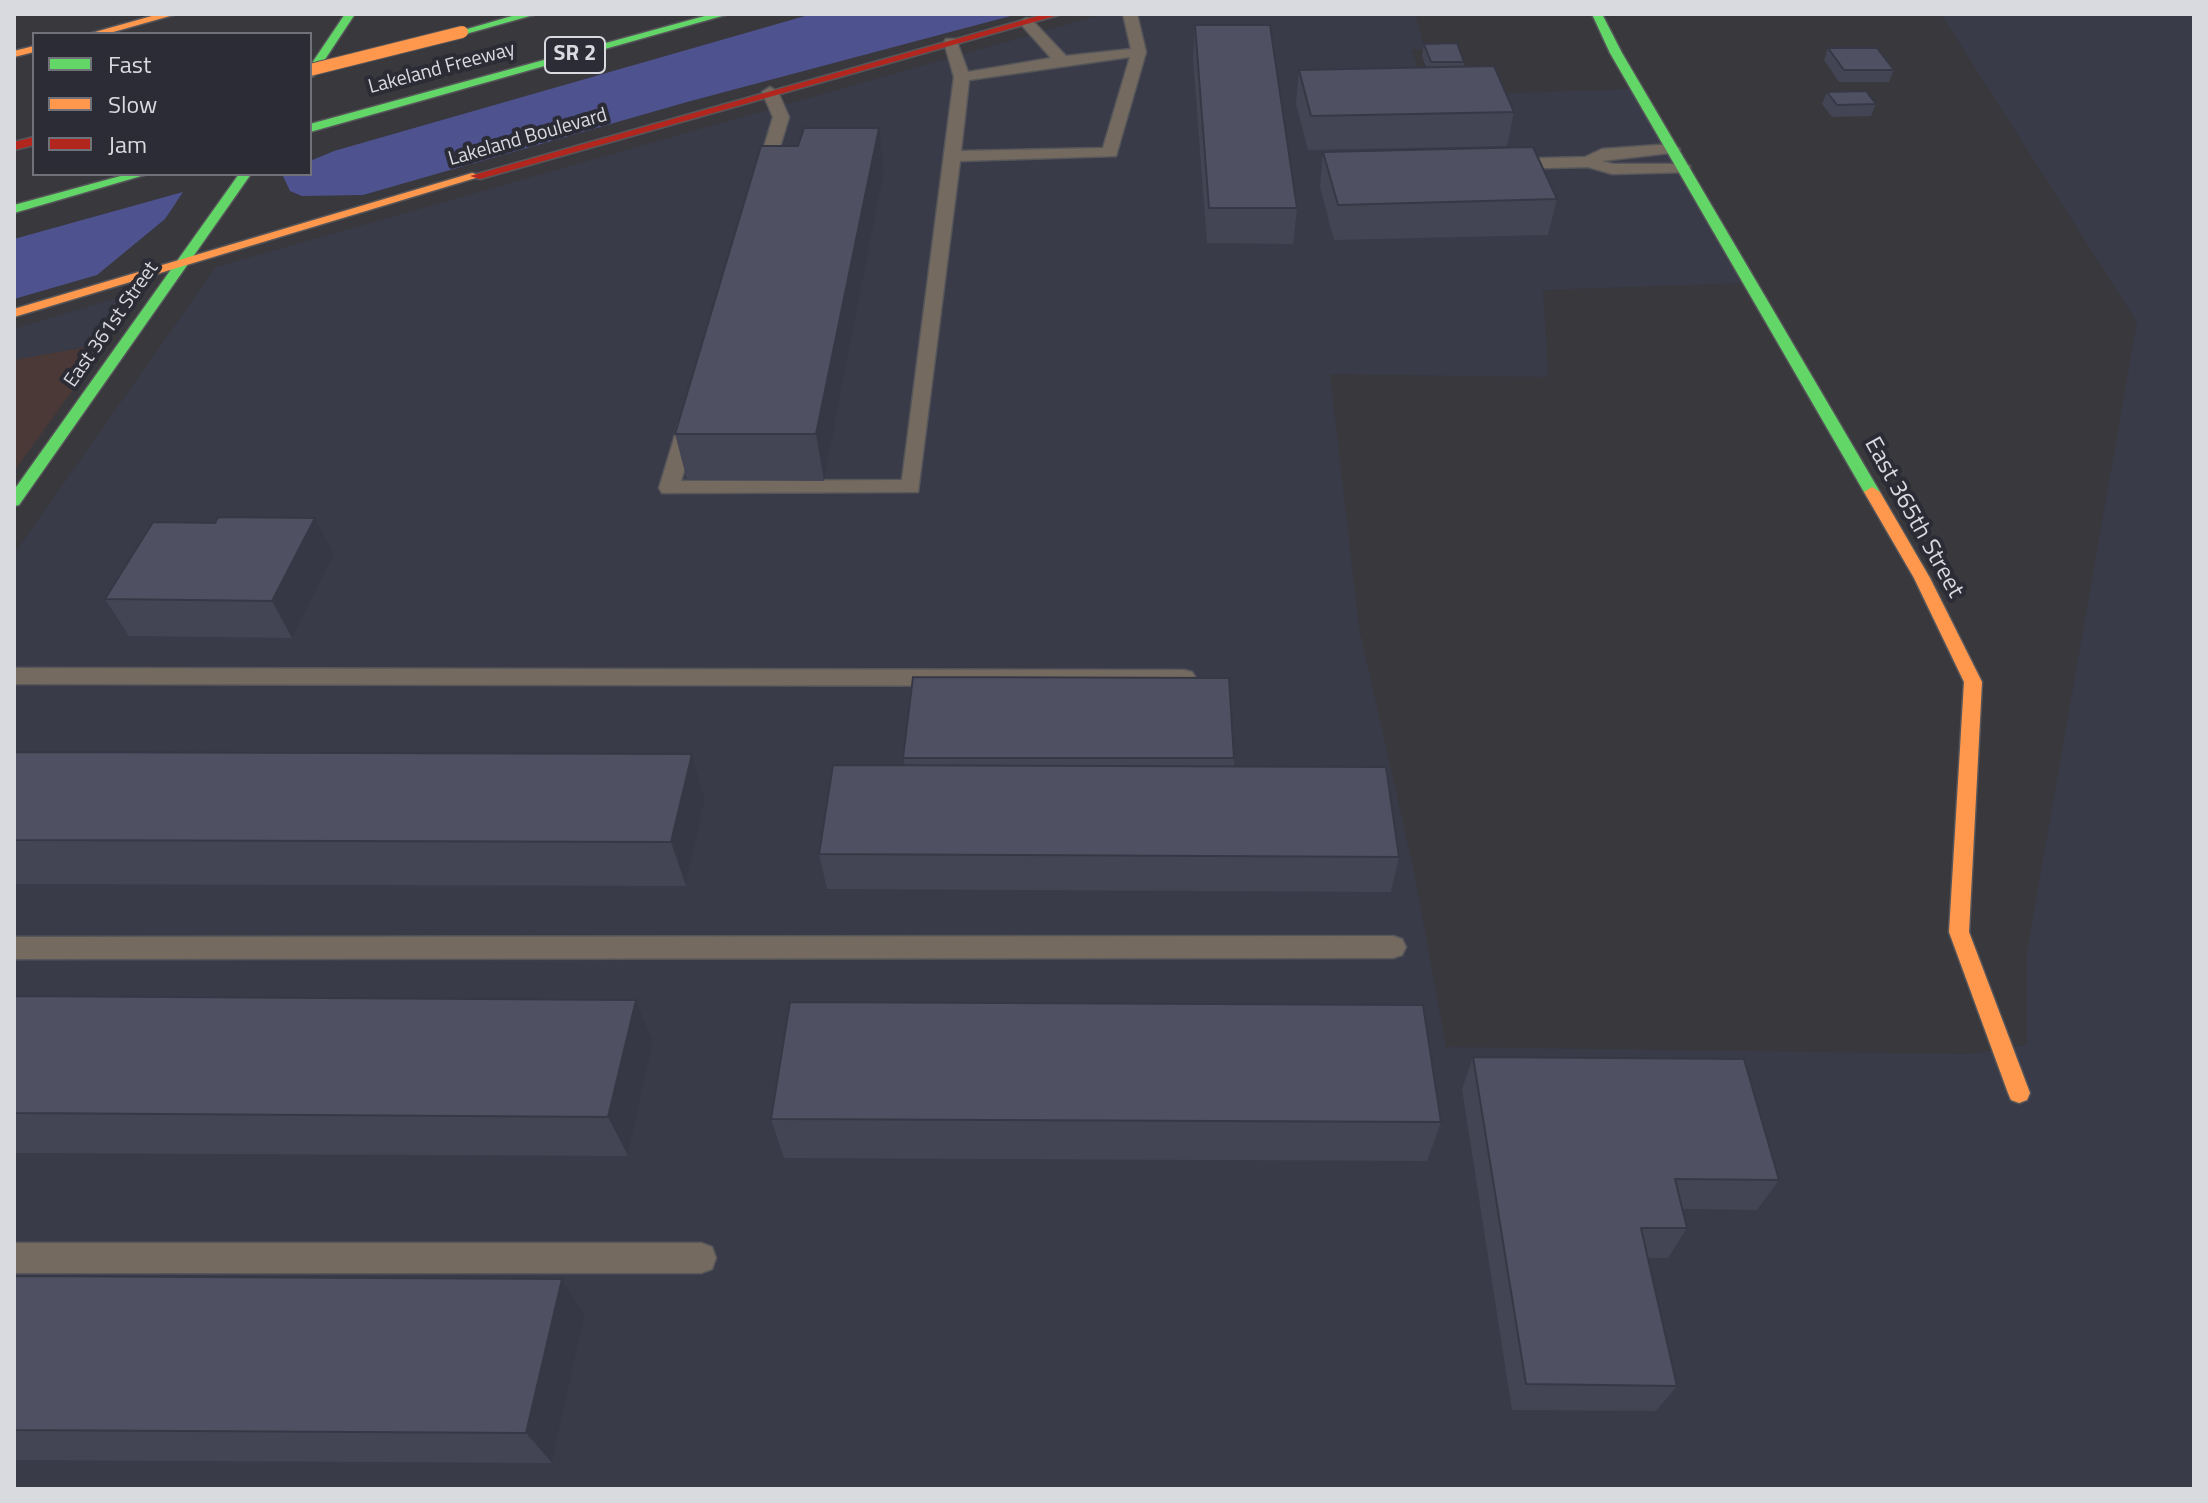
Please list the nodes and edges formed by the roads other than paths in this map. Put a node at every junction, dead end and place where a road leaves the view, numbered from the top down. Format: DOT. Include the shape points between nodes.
graph roads {
  1 [pos="172,14"];
  2 [pos="350,14"];
  3 [pos="532,14"];
  4 [pos="724,14"];
  5 [pos="1057,14"];
  6 [pos="1130,14"];
  7 [pos="1597,14"];
  8 [pos="1026,22"];
  9 [pos="101,32"];
  10 [pos="951,42"];
  11 [pos="1139,52"];
  12 [pos="1062,61"];
  13 [pos="312,69"];
  14 [pos="312,71"];
  15 [pos="962,77"];
  16 [pos="770,92"];
  17 [pos="312,127"];
  18 [pos="1672,149"];
  19 [pos="953,156"];
  20 [pos="1589,162"];
  21 [pos="1495,164"];
  22 [pos="1684,169"];
  23 [pos="135,176"];
  24 [pos="244,176"];
  25 [pos="759,191"];
  26 [pos="14,209"];
  27 [pos="183,262"];
  28 [pos="14,313"];
  29 [pos="696,399"];
  30 [pos="17,494"];
  31 [pos="14,676"];
  32 [pos="1184,678"];
  33 [pos="1393,947"];
  34 [pos="14,948"];
  35 [pos="2019,1093"];
  36 [pos="14,1258"];
  37 [pos="701,1258"];
  1 -- 9 [label="main road"];
  2 -- 13 [label="main road"];
  3 -- 14 [label="main road, Lakeland Freeway / SR 2, bridge"];
  4 -- 17 [label="main road, Lakeland Freeway / SR 2"];
  5 -- 8 [label="main road, Lakeland Boulevard"];
  6 -- 11 [label="lane"];
  7 -- 18 [label="main road, East 365th Street"];
  8 -- 10 [label="main road, Lakeland Boulevard"];
  8 -- 12 [label="lane"];
  10 -- 15 [label="lane"];
  10 -- 16 [label="main road, Lakeland Boulevard"];
  11 -- 12 [label="lane"];
  11 -- 19 [label="lane" via="1110,153"];
  12 -- 15 [label="lane"];
  15 -- 19 [label="lane"];
  16 -- 25 [label="lane" via="781,117"];
  16 -- 27 [label="main road, Lakeland Boulevard"];
  18 -- 20 [label="lane" via="1602,154"];
  18 -- 22 [label="main road, East 365th Street"];
  19 -- 29 [label="lane" via="911,487 669,488"];
  20 -- 21 [label="lane"];
  20 -- 22 [label="lane" via="1612,169"];
  22 -- 35 [label="main road, East 365th Street" via="1922,578 1973,682 1959,932"];
  23 -- 26 [label="main road"];
  24 -- 27 [label="main road, East 361st Street"];
  27 -- 28 [label="main road, Lakeland Boulevard"];
  27 -- 30 [label="main road, East 361st Street"];
  31 -- 32 [label="lane"];
  33 -- 34 [label="lane"];
  36 -- 37 [label="lane"];
}
